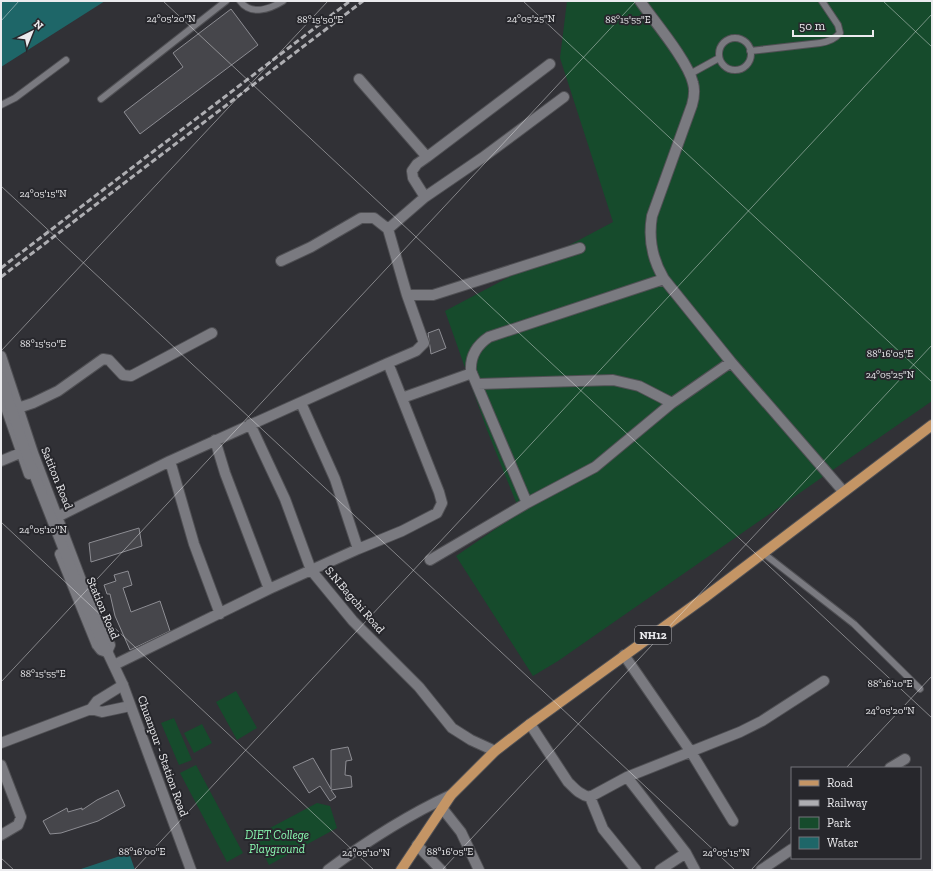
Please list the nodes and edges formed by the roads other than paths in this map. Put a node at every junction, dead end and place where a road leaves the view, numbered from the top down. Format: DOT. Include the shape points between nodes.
graph roads {
  1 [pos="226,1"];
  2 [pos="240,1"];
  3 [pos="283,1"];
  4 [pos="640,1"];
  5 [pos="822,1"];
  6 [pos="750,51"];
  7 [pos="719,58"];
  8 [pos="66,60"];
  9 [pos="550,64"];
  10 [pos="690,74"];
  11 [pos="360,79"];
  12 [pos="564,97"];
  13 [pos="102,99"];
  14 [pos="1,105"];
  15 [pos="427,157"];
  16 [pos="425,197"];
  17 [pos="388,229"];
  18 [pos="580,248"];
  19 [pos="281,261"];
  20 [pos="664,279"];
  21 [pos="407,295"];
  22 [pos="212,332"];
  23 [pos="1,356"];
  24 [pos="731,362"];
  25 [pos="388,363"];
  26 [pos="472,373"];
  27 [pos="1,377"];
  28 [pos="478,384"];
  29 [pos="1,393"];
  30 [pos="402,398"];
  31 [pos="301,403"];
  32 [pos="672,403"];
  33 [pos="18,408"];
  34 [pos="250,424"];
  35 [pos="932,425"];
  36 [pos="215,440"];
  37 [pos="20,453"];
  38 [pos="1,461"];
  39 [pos="170,461"];
  40 [pos="843,491"];
  41 [pos="527,503"];
  42 [pos="59,516"];
  43 [pos="358,549"];
  44 [pos="762,553"];
  45 [pos="430,560"];
  46 [pos="311,570"];
  47 [pos="269,589"];
  48 [pos="220,614"];
  49 [pos="107,652"];
  50 [pos="624,655"];
  51 [pos="114,665"];
  52 [pos="824,681"];
  53 [pos="123,685"];
  54 [pos="920,689"];
  55 [pos="130,706"];
  56 [pos="91,709"];
  57 [pos="530,724"];
  58 [pos="1,743"];
  59 [pos="495,751"];
  60 [pos="691,752"];
  61 [pos="905,759"];
  62 [pos="1,765"];
  63 [pos="892,767"];
  64 [pos="627,778"];
  65 [pos="451,796"];
  66 [pos="590,797"];
  67 [pos="442,808"];
  68 [pos="733,821"];
  69 [pos="1,835"];
  70 [pos="417,845"];
  71 [pos="791,850"];
  72 [pos="686,854"];
  73 [pos="191,870"];
  74 [pos="328,870"];
  75 [pos="401,870"];
  76 [pos="441,870"];
  77 [pos="479,870"];
  78 [pos="636,870"];
  79 [pos="660,870"];
  80 [pos="695,870"];
  81 [pos="761,870"];
  1 -- 13 [label="lane"];
  2 -- 3 [label="lane" via="244,6 260,10 272,8"];
  4 -- 10 [label="street"];
  5 -- 6 [label="lane" via="838,25 840,32 836,37 820,44"];
  6 -- 7 [label="lane" via="748,63 738,70 726,68"];
  6 -- 7 [label="lane" via="745,42 731,39 720,48"];
  7 -- 10 [label="lane"];
  8 -- 14 [label="lane" via="15,98"];
  9 -- 15 [label="street"];
  10 -- 20 [label="street" via="693,83 692,105 650,228 653,255"];
  11 -- 15 [label="street"];
  12 -- 16 [label="street"];
  15 -- 16 [label="street" via="417,164 412,172"];
  16 -- 17 [label="street"];
  17 -- 19 [label="street" via="374,218 361,218"];
  17 -- 21 [label="street"];
  18 -- 21 [label="street" via="433,295"];
  20 -- 24 [label="street"];
  20 -- 26 [label="street" via="489,337 482,341 472,356"];
  21 -- 25 [label="street" via="424,343 416,351"];
  22 -- 33 [label="street" via="131,376 124,375 109,360 103,359 58,391"];
  23 -- 33 [label="street, Satiton Road"];
  24 -- 32 [label="street"];
  24 -- 40 [label="street"];
  25 -- 30 [label="street"];
  25 -- 31 [label="street"];
  26 -- 28 [label="street"];
  26 -- 30 [label="street"];
  27 -- 49 [label="street, Station Road" via="27,456 88,611"];
  28 -- 32 [label="street" via="613,380 639,386"];
  28 -- 41 [label="street"];
  29 -- 37 [label="street, Station Road"];
  30 -- 43 [label="street" via="439,492 441,508 437,513 402,532"];
  31 -- 34 [label="street"];
  31 -- 43 [label="street" via="335,479"];
  32 -- 41 [label="street" via="595,466"];
  33 -- 42 [label="street, Satiton Road"];
  34 -- 36 [label="street"];
  34 -- 46 [label="street, S.N.Bagchi Road" via="285,499"];
  35 -- 40 [label="main road, NH12"];
  36 -- 39 [label="street"];
  36 -- 47 [label="street"];
  37 -- 38 [label="street"];
  37 -- 49 [label="street, Station Road" via="97,645"];
  39 -- 42 [label="street"];
  39 -- 48 [label="street" via="194,544"];
  40 -- 44 [label="main road, NH12"];
  41 -- 45 [label="street"];
  42 -- 49 [label="street, Satiton Road" via="81,580 110,645"];
  43 -- 46 [label="street"];
  44 -- 50 [label="main road, NH12"];
  44 -- 54 [label="lane" via="854,624"];
  46 -- 47 [label="street"];
  46 -- 59 [label="street, S.N.Bagchi Road" via="353,621 419,687 452,728"];
  47 -- 48 [label="street"];
  48 -- 51 [label="street"];
  49 -- 51 [label="street, Chuanpur - Station Road"];
  50 -- 57 [label="main road, NH12"];
  50 -- 60 [label="street"];
  51 -- 53 [label="street, Chuanpur - Station Road"];
  52 -- 60 [label="street" via="762,721"];
  53 -- 55 [label="street, Chuanpur - Station Road"];
  53 -- 56 [label="street" via="98,701"];
  55 -- 56 [label="street" via="102,712"];
  55 -- 73 [label="street, Chuanpur - Station Road"];
  56 -- 58 [label="street"];
  57 -- 59 [label="main road, NH12"];
  57 -- 66 [label="street" via="568,782 576,791"];
  59 -- 65 [label="main road, NH12"];
  60 -- 64 [label="street"];
  60 -- 68 [label="street"];
  61 -- 63 [label="street"];
  62 -- 69 [label="street" via="21,817 18,825"];
  64 -- 66 [label="street"];
  64 -- 72 [label="street"];
  65 -- 67 [label="main road, NH12"];
  65 -- 74 [label="street" via="374,836"];
  66 -- 78 [label="street" via="603,829"];
  67 -- 70 [label="main road, NH12"];
  67 -- 77 [label="street" via="461,832"];
  70 -- 75 [label="main road, NH12"];
  70 -- 76 [label="street"];
  71 -- 81 [label="street"];
  72 -- 79 [label="street"];
  72 -- 80 [label="street"];
}
